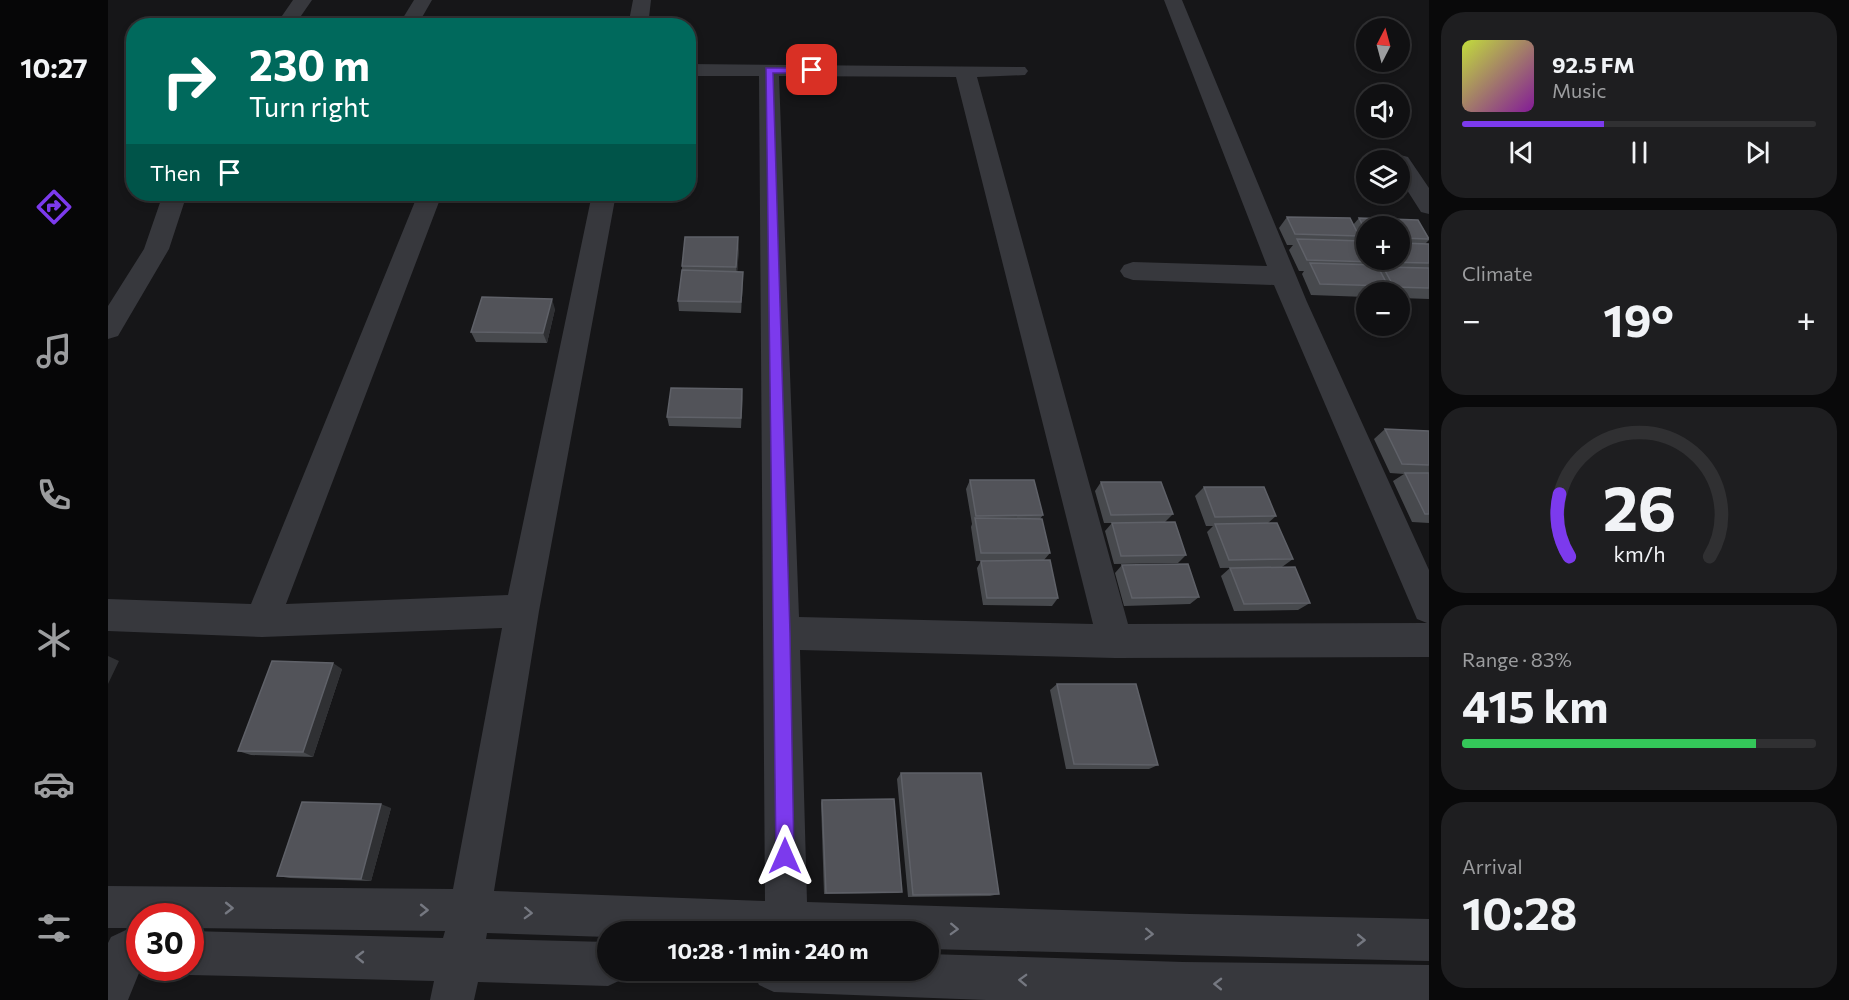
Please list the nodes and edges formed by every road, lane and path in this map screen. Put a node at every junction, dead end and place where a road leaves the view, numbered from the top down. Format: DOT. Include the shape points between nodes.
graph roads {
  1 [pos="303,0"];
  2 [pos="423,0"];
  3 [pos="642,0"];
  4 [pos="1173,0"];
  5 [pos="290,18"];
  6 [pos="412,18"];
  7 [pos="639,18"];
  8 [pos="696,70"];
  9 [pos="769,70"];
  10 [pos="964,72"];
  11 [pos="1018,72"];
  12 [pos="1410,177"];
  13 [pos="173,201"];
  14 [pos="427,201"];
  15 [pos="603,201"];
  16 [pos="1429,206"];
  17 [pos="1133,271"];
  18 [pos="1284,276"];
  19 [pos="108,329"];
  20 [pos="1429,609"];
  21 [pos="522,611"];
  22 [pos="108,615"];
  23 [pos="262,621"];
  24 [pos="782,633"];
  25 [pos="1115,640"];
  26 [pos="1429,640"];
  27 [pos="108,907"];
  28 [pos="470,911"];
  29 [pos="713,921"];
  30 [pos="786,921"];
  31 [pos="939,928"];
  32 [pos="1283,938"];
  33 [pos="1429,940"];
  34 [pos="125,952"];
  35 [pos="204,953"];
  36 [pos="460,959"];
  37 [pos="597,964"];
  38 [pos="939,976"];
  39 [pos="1429,987"];
  40 [pos="1299,993"];
  41 [pos="108,996"];
  42 [pos="452,1000"];
  1 -- 5 [label="street"];
  2 -- 6 [label="street"];
  3 -- 7 [label="street"];
  4 -- 18 [label="street"];
  8 -- 9 [label="street"];
  9 -- 10 [label="street"];
  9 -- 24 [label="street"];
  10 -- 11 [label="street"];
  10 -- 25 [label="street"];
  12 -- 16 [label="street"];
  13 -- 19 [label="street" via="156,249"];
  14 -- 23 [label="street"];
  15 -- 21 [label="street"];
  17 -- 18 [label="street"];
  18 -- 20 [label="street"];
  21 -- 23 [label="street"];
  21 -- 28 [label="street"];
  22 -- 23 [label="street"];
  24 -- 25 [label="street"];
  24 -- 30 [label="street"];
  25 -- 26 [label="street"];
  27 -- 28 [label="street, one-way"];
  28 -- 29 [label="street, one-way"];
  28 -- 36 [label="street"];
  31 -- 32 [label="street, one-way"];
  32 -- 33 [label="street, one-way"];
  32 -- 40 [label="street"];
  34 -- 41 [label="street"];
  36 -- 35 [label="street, one-way"];
  36 -- 37 [label="street"];
  36 -- 42 [label="street"];
  40 -- 38 [label="street, one-way"];
  39 -- 40 [label="street"];
}
